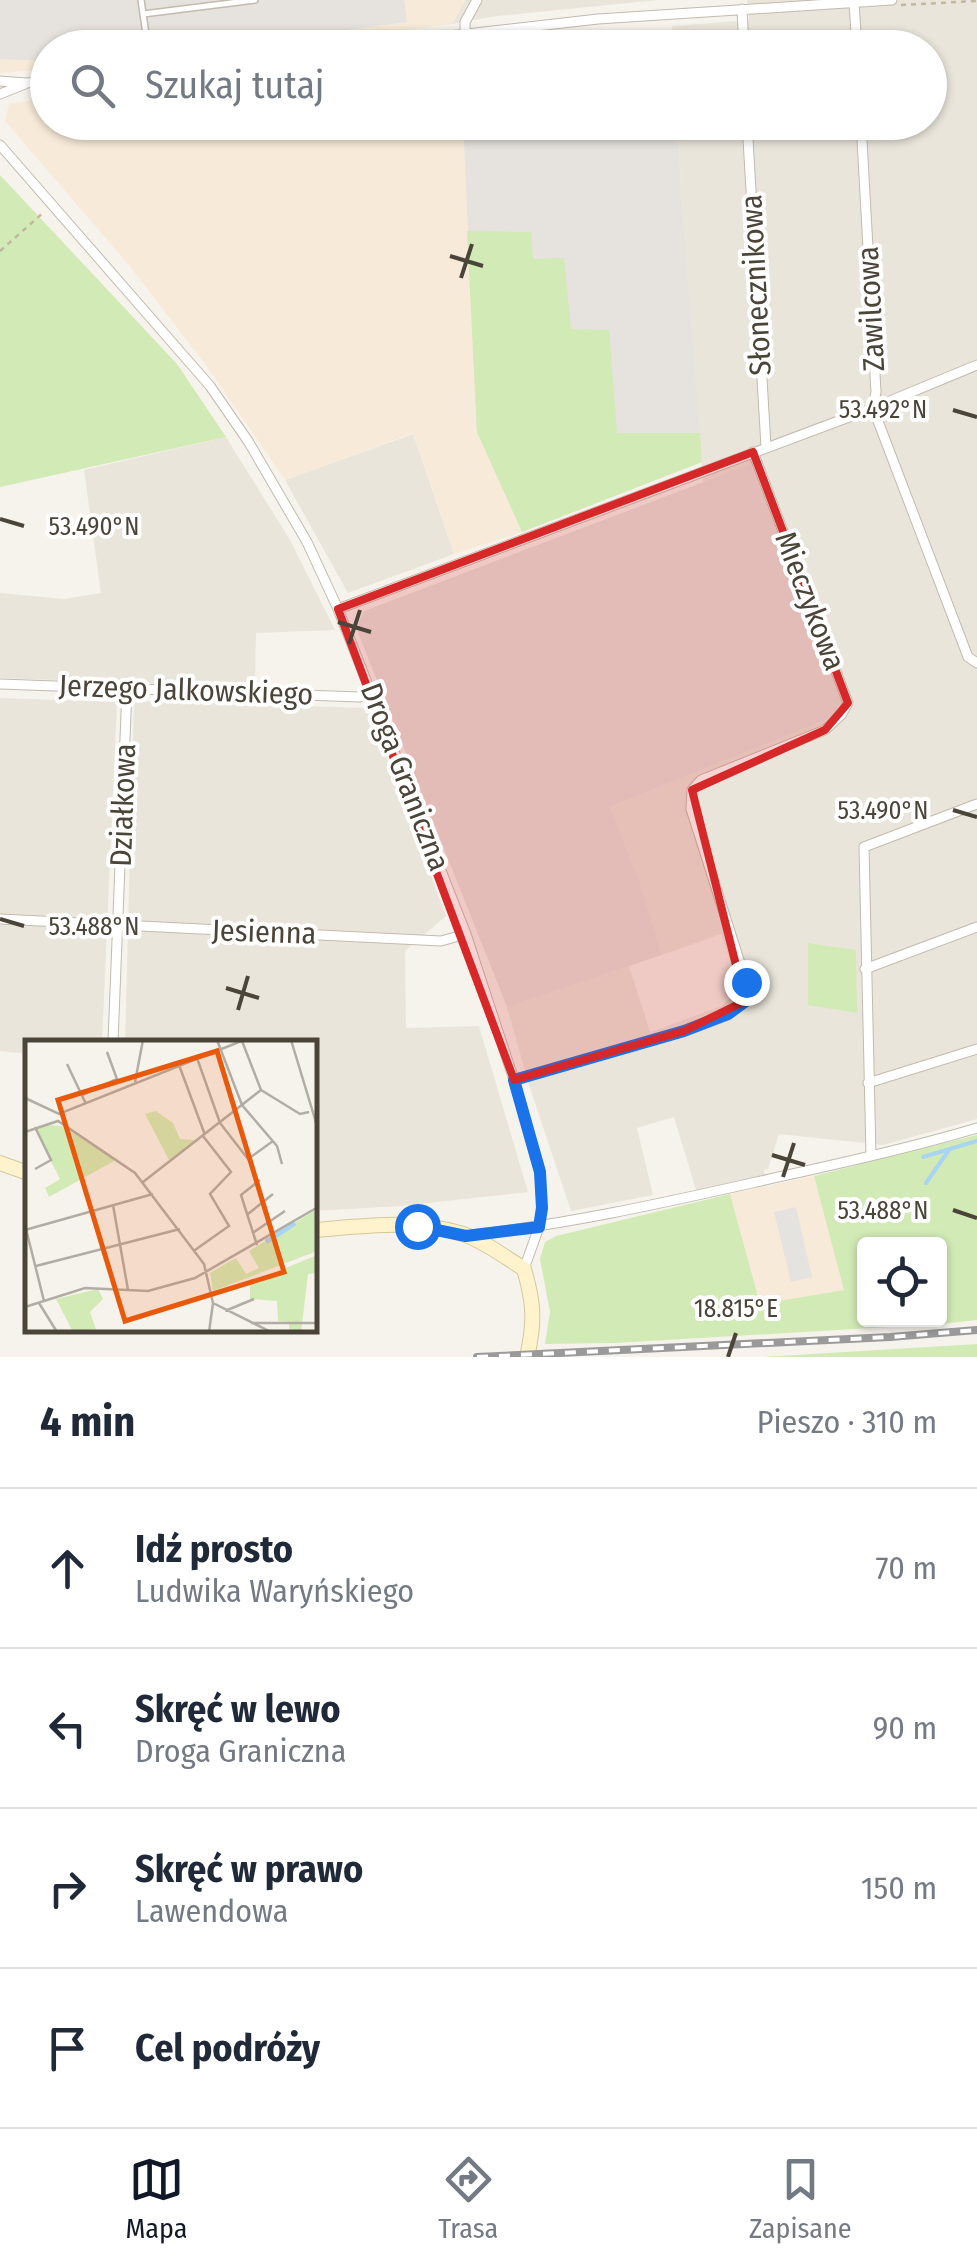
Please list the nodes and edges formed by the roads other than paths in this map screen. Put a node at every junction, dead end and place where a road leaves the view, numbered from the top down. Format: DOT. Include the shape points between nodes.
graph roads {
  1 [pos="141,0"];
  2 [pos="254,0"];
  3 [pos="477,0"];
  4 [pos="892,0"];
  5 [pos="854,2"];
  6 [pos="729,5"];
  7 [pos="742,9"];
  8 [pos="143,14"];
  9 [pos="145,30"];
  10 [pos="465,30"];
  11 [pos="500,30"];
  12 [pos="743,30"];
  13 [pos="856,30"];
  14 [pos="0,81"];
  15 [pos="26,83"];
  16 [pos="30,83"];
  17 [pos="0,94"];
  18 [pos="749,140"];
  19 [pos="862,140"];
  20 [pos="0,144"];
  21 [pos="977,365"];
  22 [pos="873,408"];
  23 [pos="766,447"];
  24 [pos="753,452"];
  25 [pos="338,609"];
  26 [pos="973,660"];
  27 [pos="0,684"];
  28 [pos="128,688"];
  29 [pos="372,694"];
  30 [pos="977,804"];
  31 [pos="0,920"];
  32 [pos="119,926"];
  33 [pos="977,927"];
  34 [pos="466,934"];
  35 [pos="865,969"];
  36 [pos="113,1040"];
  37 [pos="977,1049"];
  38 [pos="514,1080"];
  39 [pos="868,1084"];
  40 [pos="977,1128"];
  41 [pos="871,1156"];
  42 [pos="0,1163"];
  43 [pos="25,1172"];
  44 [pos="539,1227"];
  45 [pos="318,1230"];
  46 [pos="466,1236"];
  47 [pos="524,1268"];
  48 [pos="527,1357"];
  1 -- 8 [label="lane"];
  2 -- 8 [label="lane"];
  3 -- 10 [label="street"];
  4 -- 5 [label="street"];
  5 -- 7 [label="street"];
  5 -- 13 [label="street"];
  6 -- 7 [label="street"];
  6 -- 11 [label="street"];
  7 -- 12 [label="street"];
  8 -- 9 [label="lane"];
  14 -- 15 [label="street"];
  15 -- 16 [label="street"];
  15 -- 17 [label="street"];
  18 -- 23 [label="street, Słonecznikowa"];
  19 -- 22 [label="street, Zawilcowa"];
  20 -- 25 [label="street, Droga Graniczna" via="210,386 308,542"];
  21 -- 22 [label="street"];
  22 -- 23 [label="street"];
  22 -- 26 [label="street, Zawilcowa"];
  23 -- 24 [label="street"];
  24 -- 25 [label="street"];
  24 -- 38 [label="street, Mieczykowa" via="848,702 826,730 700,780 692,790 690,809 746,982 746,1001 684,1031"];
  25 -- 29 [label="street, Droga Graniczna"];
  27 -- 28 [label="street, Jerzego Jalkowskiego"];
  28 -- 29 [label="street, Jerzego Jalkowskiego"];
  28 -- 32 [label="street, Działkowa"];
  29 -- 34 [label="street, Droga Graniczna"];
  30 -- 35 [label="street" via="864,847"];
  31 -- 32 [label="street, Jesienna"];
  32 -- 34 [label="street, Jesienna" via="441,941"];
  32 -- 36 [label="street, Działkowa"];
  33 -- 35 [label="street"];
  34 -- 38 [label="street, Droga Graniczna"];
  35 -- 39 [label="street"];
  37 -- 39 [label="street"];
  38 -- 44 [label="street, Droga Graniczna" via="540,1172"];
  39 -- 41 [label="street"];
  40 -- 41 [label="street"];
  41 -- 44 [label="street"];
  42 -- 43 [label="street"];
  44 -- 46 [label="street"];
  44 -- 47 [label="street, Droga Graniczna"];
  45 -- 46 [label="street" via="387,1224"];
  46 -- 47 [label="street"];
  47 -- 48 [label="street" via="534,1312"];
}
